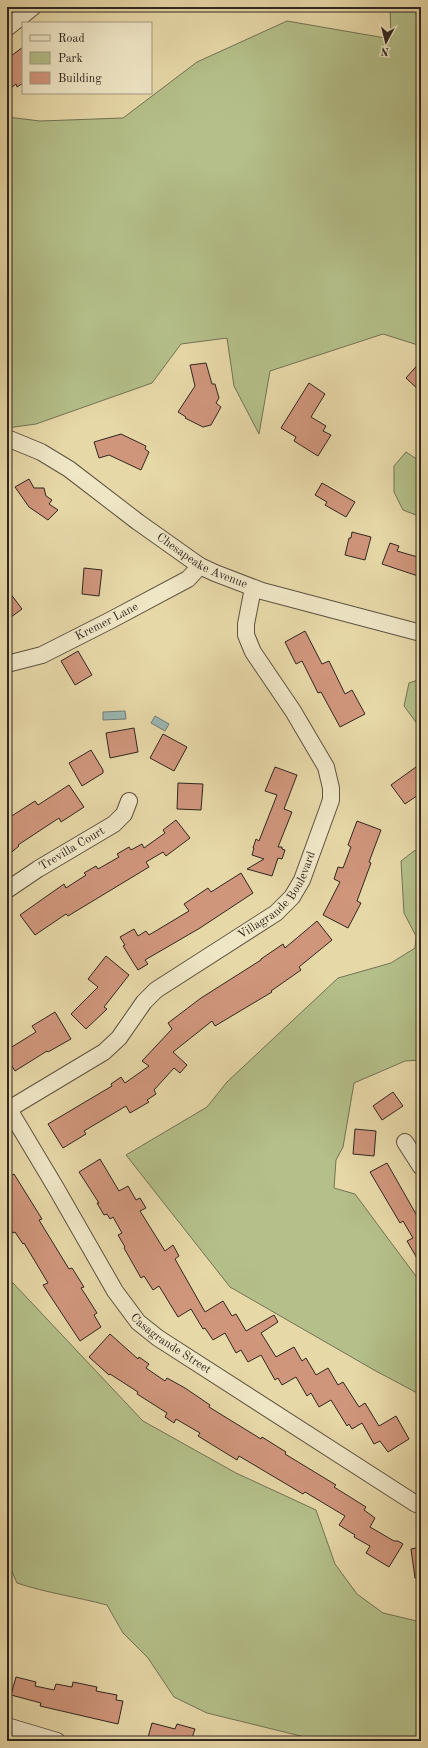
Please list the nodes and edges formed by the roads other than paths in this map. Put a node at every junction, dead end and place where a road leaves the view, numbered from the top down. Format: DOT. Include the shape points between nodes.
graph roads {
  1 [pos="33,7"];
  2 [pos="7,28"];
  3 [pos="7,438"];
  4 [pos="200,566"];
  5 [pos="253,588"];
  6 [pos="421,634"];
  7 [pos="7,664"];
  8 [pos="129,801"];
  9 [pos="7,890"];
  10 [pos="8,1107"];
  11 [pos="405,1142"];
  12 [pos="421,1167"];
  13 [pos="416,1504"];
  14 [pos="7,1726"];
  15 [pos="57,1741"];
  1 -- 2 [label="street"];
  3 -- 4 [label="street, Chesapeake Avenue" via="42,452 69,469"];
  4 -- 5 [label="street, Chesapeake Avenue"];
  4 -- 7 [label="street, Kremer Lane" via="188,579 111,620 42,655"];
  5 -- 6 [label="street, Chesapeake Avenue"];
  5 -- 10 [label="street, Villagrande Boulevard" via="246,624 246,635 252,652 326,767 331,788 331,800 302,880 292,897 276,913 156,990 144,1002 119,1038 104,1052"];
  8 -- 9 [label="street, Trevilla Court" via="124,814 114,824"];
  10 -- 13 [label="street, Casagrande Street" via="115,1291 138,1322 158,1338"];
  11 -- 12 [label="street"];
  14 -- 15 [label="street"];
}
